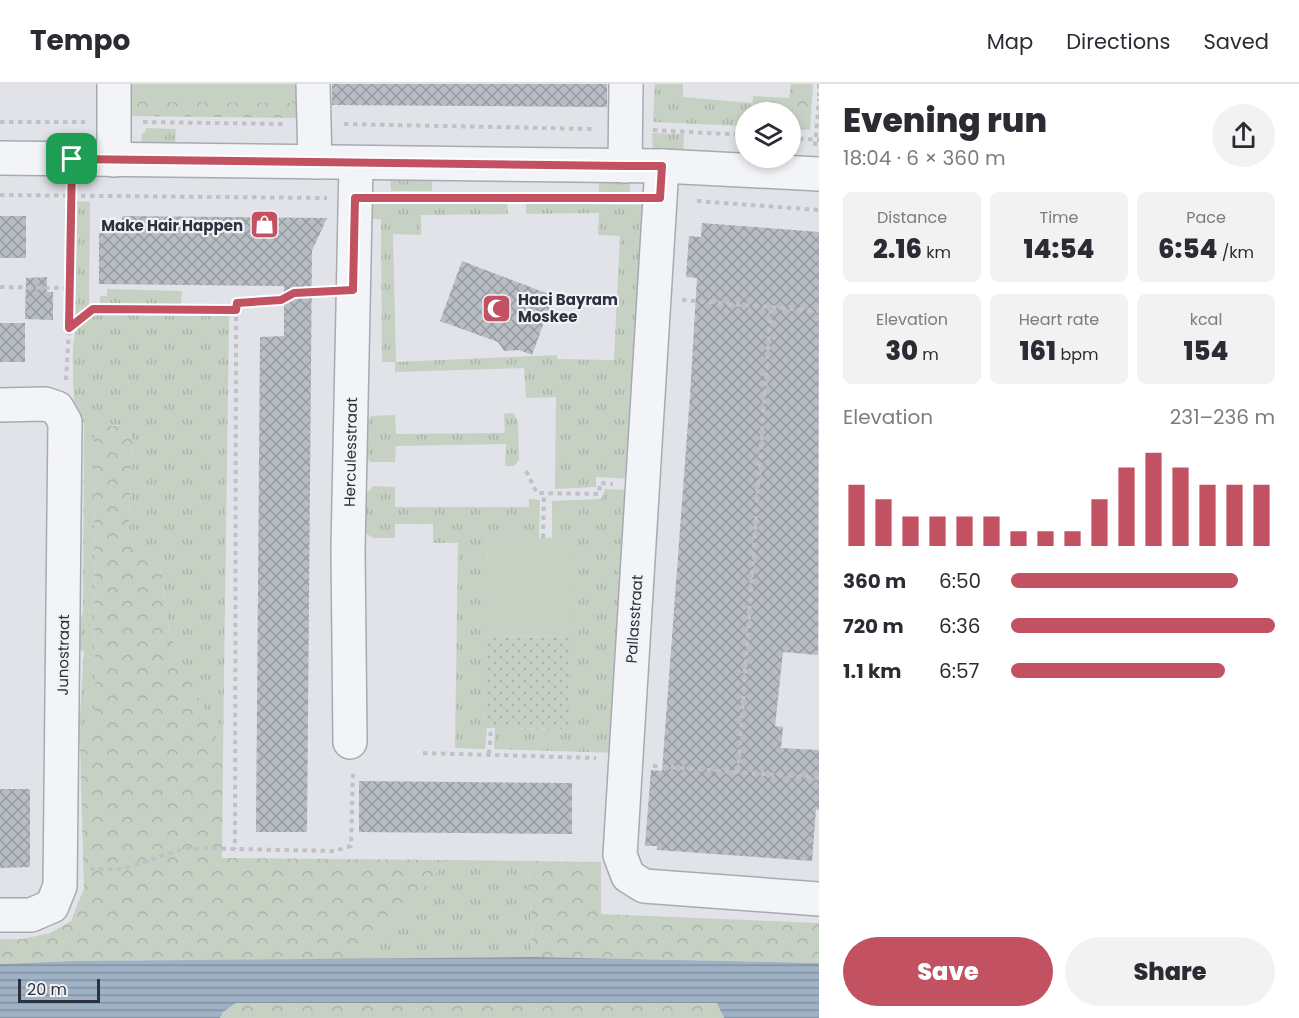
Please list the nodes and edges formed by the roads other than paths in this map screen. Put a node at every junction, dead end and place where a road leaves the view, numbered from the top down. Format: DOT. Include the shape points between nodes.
graph roads {
  1 [pos="114,84"];
  2 [pos="313,84"];
  3 [pos="626,84"];
  4 [pos="0,158"];
  5 [pos="114,160"];
  6 [pos="315,162"];
  7 [pos="356,163"];
  8 [pos="625,166"];
  9 [pos="816,174"];
  10 [pos="661,182"];
  11 [pos="0,405"];
  12 [pos="352,755"];
  13 [pos="819,899"];
  14 [pos="0,915"];
  1 -- 5 [label="street"];
  2 -- 6 [label="street"];
  3 -- 8 [label="street"];
  4 -- 5 [label="street"];
  5 -- 6 [label="street"];
  6 -- 7 [label="street"];
  7 -- 8 [label="street"];
  7 -- 12 [label="street, Herculesstraat" via="348,549"];
  8 -- 10 [label="street"];
  9 -- 10 [label="street"];
  10 -- 13 [label="street, Pallasstraat" via="620,855 628,876 644,886"];
  11 -- 14 [label="street, Junostraat" via="45,404 57,408 65,422 60,886 52,906 31,915"];
}
